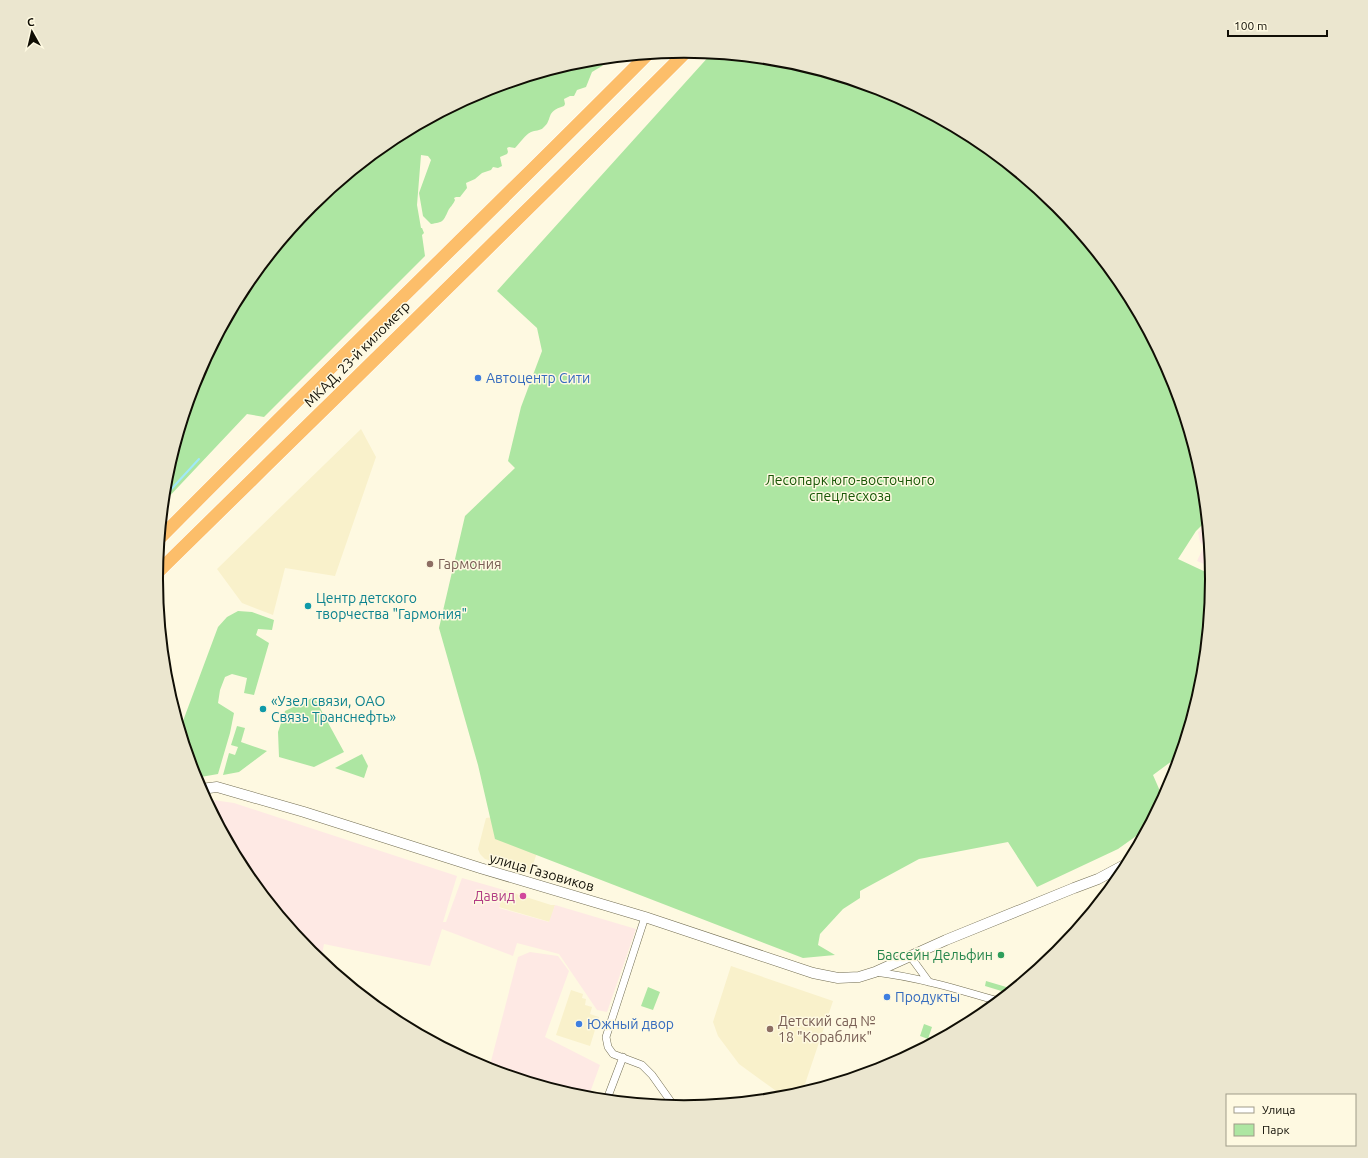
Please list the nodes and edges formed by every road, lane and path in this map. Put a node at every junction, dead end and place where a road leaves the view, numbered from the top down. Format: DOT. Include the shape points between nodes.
graph roads {
  1 [pos="680,58"];
  2 [pos="642,60"];
  3 [pos="165,533"];
  4 [pos="163,567"];
  5 [pos="208,788"];
  6 [pos="1116,869"];
  7 [pos="645,917"];
  8 [pos="910,956"];
  9 [pos="875,972"];
  10 [pos="929,982"];
  11 [pos="991,999"];
  12 [pos="623,1057"];
  13 [pos="609,1095"];
  14 [pos="669,1100"];
  1 -- 4 [label="highway, МКАД, 23-й километр"];
  2 -- 3 [label="highway, МКАД, 23-й километр"];
  5 -- 7 [label="street, улица Газовиков" via="217,787 304,812"];
  6 -- 8 [label="street, улица Газовиков"];
  7 -- 9 [label="street, улица Газовиков" via="814,973 838,978 859,977"];
  7 -- 12 [label="street" via="606,1037 612,1054"];
  8 -- 9 [label="street, улица Газовиков"];
  8 -- 10 [label="street"];
  9 -- 10 [label="street"];
  10 -- 11 [label="street"];
  12 -- 13 [label="street"];
  12 -- 14 [label="street" via="642,1065"];
}
